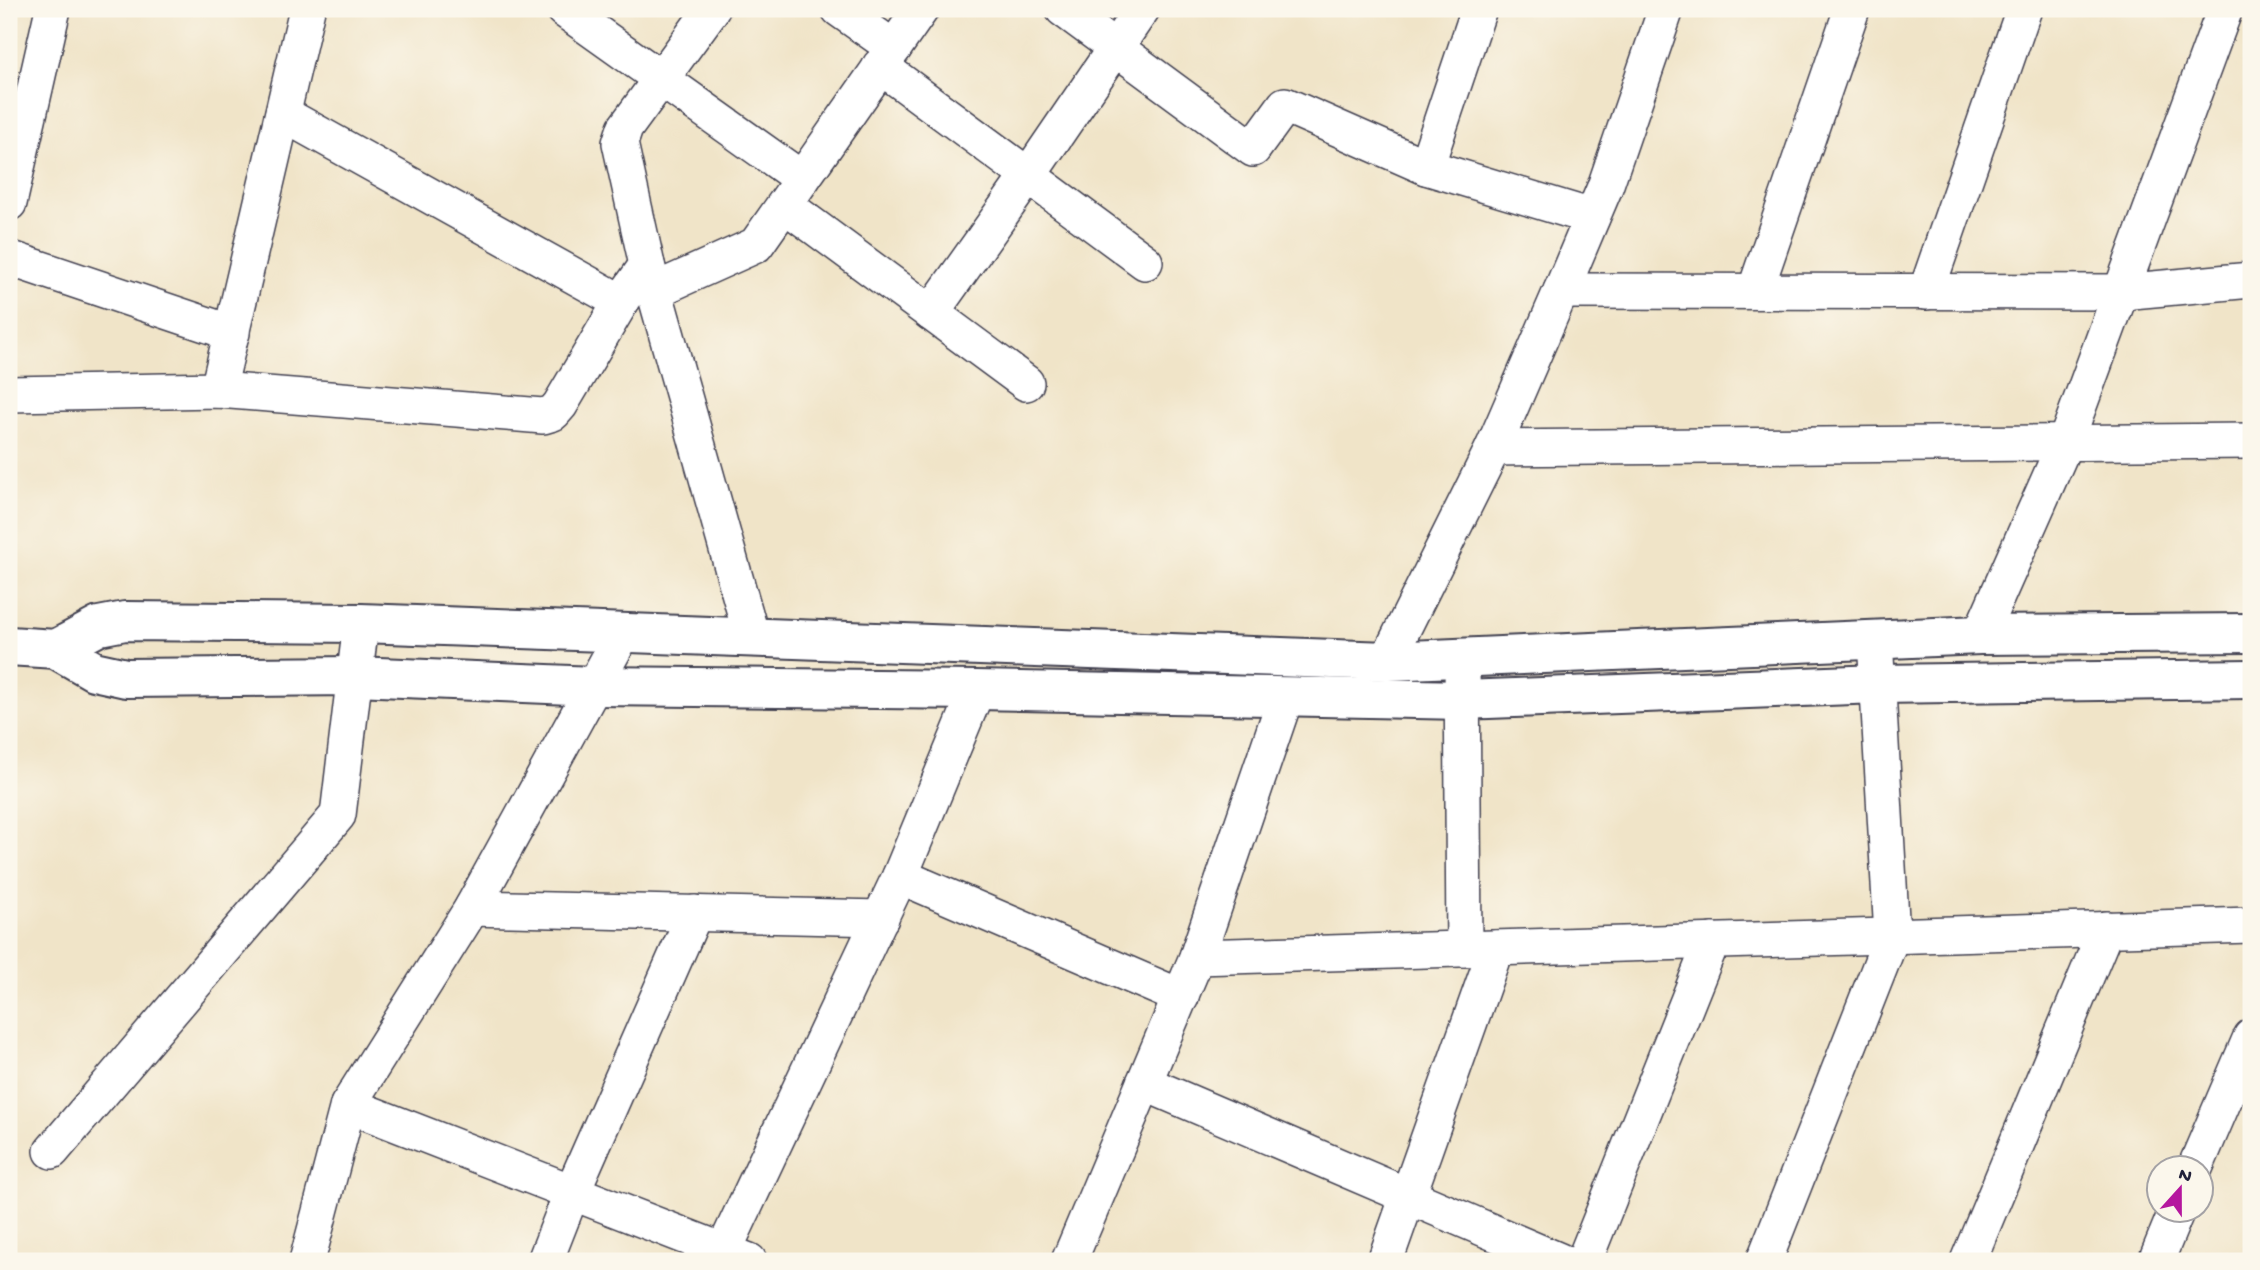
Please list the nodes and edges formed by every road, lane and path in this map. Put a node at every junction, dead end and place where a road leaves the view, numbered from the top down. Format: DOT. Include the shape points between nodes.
graph roads {
  1 [pos="53,9"];
  2 [pos="307,9"];
  3 [pos="563,9"];
  4 [pos="712,9"];
  5 [pos="839,9"];
  6 [pos="921,9"];
  7 [pos="1063,9"];
  8 [pos="1142,9"];
  9 [pos="1479,9"];
  10 [pos="1666,9"];
  11 [pos="1852,9"];
  12 [pos="2024,9"];
  13 [pos="2225,9"];
  14 [pos="1116,48"];
  15 [pos="887,57"];
  16 [pos="661,79"];
  17 [pos="283,114"];
  18 [pos="1426,167"];
  19 [pos="1028,176"];
  20 [pos="793,192"];
  21 [pos="9,204"];
  22 [pos="1592,217"];
  23 [pos="9,258"];
  24 [pos="1145,262"];
  25 [pos="652,277"];
  26 [pos="2251,280"];
  27 [pos="1561,291"];
  28 [pos="1755,291"];
  29 [pos="1926,292"];
  30 [pos="2121,292"];
  31 [pos="621,302"];
  32 [pos="931,313"];
  33 [pos="232,333"];
  34 [pos="1026,383"];
  35 [pos="218,390"];
  36 [pos="9,394"];
  37 [pos="2066,441"];
  38 [pos="2251,441"];
  39 [pos="1493,448"];
  40 [pos="361,623"];
  41 [pos="623,633"];
  42 [pos="2251,633"];
  43 [pos="1980,635"];
  44 [pos="752,638"];
  45 [pos="1875,639"];
  46 [pos="9,646"];
  47 [pos="56,649"];
  48 [pos="1462,657"];
  49 [pos="1387,661"];
  50 [pos="355,676"];
  51 [pos="2251,679"];
  52 [pos="1878,684"];
  53 [pos="594,686"];
  54 [pos="977,690"];
  55 [pos="1286,696"];
  56 [pos="1463,700"];
  57 [pos="900,876"];
  58 [pos="472,908"];
  59 [pos="695,913"];
  60 [pos="881,918"];
  61 [pos="2251,925"];
  62 [pos="2106,929"];
  63 [pos="1892,936"];
  64 [pos="1712,941"];
  65 [pos="1480,949"];
  66 [pos="1197,957"];
  67 [pos="1181,997"];
  68 [pos="2251,1037"];
  69 [pos="1144,1083"];
  70 [pos="348,1105"];
  71 [pos="52,1151"];
  72 [pos="2201,1154"];
  73 [pos="572,1192"];
  74 [pos="1409,1197"];
  75 [pos="2171,1224"];
  76 [pos="731,1258"];
  77 [pos="307,1261"];
  78 [pos="545,1261"];
  79 [pos="1069,1261"];
  80 [pos="1385,1261"];
  81 [pos="1560,1261"];
  82 [pos="1584,1261"];
  83 [pos="1764,1261"];
  84 [pos="1968,1261"];
  85 [pos="2155,1261"];
  1 -- 21 [label="street"];
  2 -- 17 [label="street"];
  3 -- 16 [label="street"];
  4 -- 16 [label="street"];
  5 -- 15 [label="street"];
  6 -- 15 [label="street"];
  7 -- 14 [label="street"];
  8 -- 14 [label="street"];
  9 -- 18 [label="street"];
  10 -- 22 [label="street"];
  11 -- 28 [label="street"];
  12 -- 29 [label="street"];
  13 -- 30 [label="street"];
  14 -- 18 [label="street" via="1253,149 1285,105"];
  14 -- 19 [label="street"];
  15 -- 19 [label="street"];
  15 -- 20 [label="street"];
  16 -- 20 [label="street"];
  16 -- 25 [label="street" via="625,128 620,143"];
  17 -- 31 [label="street"];
  17 -- 33 [label="street"];
  18 -- 22 [label="street"];
  19 -- 24 [label="street"];
  19 -- 32 [label="street"];
  20 -- 25 [label="street" via="756,245"];
  20 -- 32 [label="street"];
  22 -- 27 [label="street"];
  23 -- 33 [label="street"];
  25 -- 31 [label="street"];
  25 -- 44 [label="street"];
  26 -- 30 [label="street"];
  27 -- 28 [label="street"];
  27 -- 39 [label="street"];
  28 -- 29 [label="street"];
  29 -- 30 [label="street"];
  30 -- 37 [label="street"];
  31 -- 35 [label="street" via="560,405 543,416"];
  32 -- 34 [label="street"];
  33 -- 35 [label="street"];
  35 -- 36 [label="street"];
  37 -- 38 [label="street"];
  37 -- 39 [label="street"];
  37 -- 43 [label="street"];
  39 -- 49 [label="street"];
  40 -- 41 [label="main road"];
  40 -- 47 [label="main road" via="125,621 99,626"];
  40 -- 50 [label="street"];
  41 -- 44 [label="main road"];
  41 -- 53 [label="street"];
  42 -- 43 [label="main road"];
  43 -- 45 [label="main road"];
  44 -- 49 [label="main road"];
  45 -- 48 [label="main road"];
  45 -- 52 [label="street"];
  46 -- 47 [label="main road"];
  47 -- 50 [label="main road" via="94,671 127,678"];
  48 -- 49 [label="main road"];
  48 -- 56 [label="street"];
  50 -- 53 [label="main road"];
  50 -- 71 [label="street" via="338,815"];
  51 -- 52 [label="main road"];
  52 -- 56 [label="main road"];
  52 -- 63 [label="street"];
  53 -- 54 [label="main road"];
  53 -- 58 [label="street"];
  54 -- 55 [label="main road"];
  54 -- 57 [label="street"];
  55 -- 56 [label="main road"];
  55 -- 66 [label="street"];
  56 -- 65 [label="street"];
  57 -- 60 [label="street"];
  57 -- 67 [label="street"];
  58 -- 59 [label="street"];
  58 -- 70 [label="street"];
  59 -- 60 [label="street"];
  59 -- 73 [label="street"];
  60 -- 76 [label="street"];
  61 -- 62 [label="street"];
  62 -- 63 [label="street"];
  62 -- 84 [label="street"];
  63 -- 64 [label="street"];
  63 -- 83 [label="street"];
  64 -- 65 [label="street"];
  64 -- 82 [label="street"];
  65 -- 66 [label="street"];
  65 -- 74 [label="street"];
  66 -- 67 [label="street"];
  67 -- 69 [label="street"];
  68 -- 72 [label="street"];
  69 -- 74 [label="street"];
  69 -- 79 [label="street"];
  70 -- 73 [label="street"];
  70 -- 77 [label="street"];
  73 -- 76 [label="street"];
  73 -- 78 [label="street"];
  74 -- 80 [label="street"];
  74 -- 81 [label="street"];
  75 -- 85 [label="street"];
}
